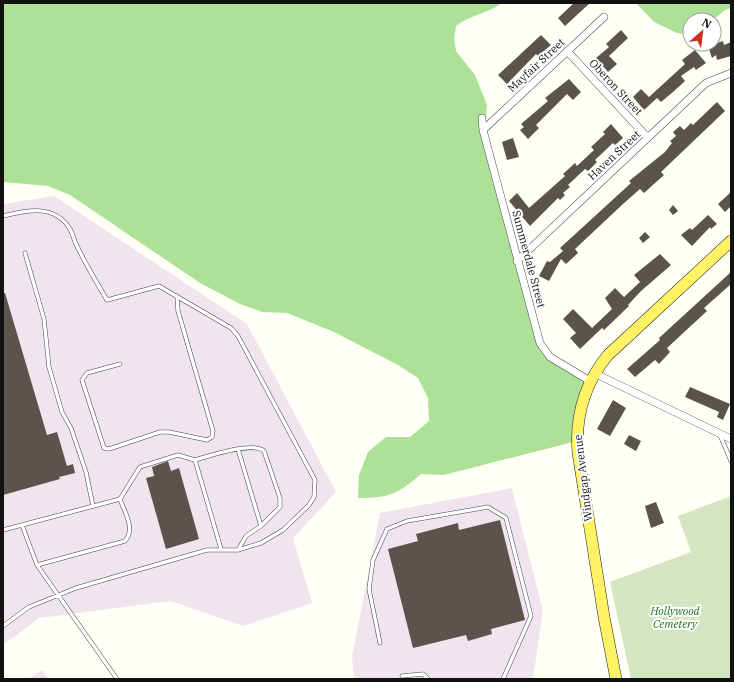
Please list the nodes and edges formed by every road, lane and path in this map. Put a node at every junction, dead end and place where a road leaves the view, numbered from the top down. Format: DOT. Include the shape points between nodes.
graph roads {
  1 [pos="604,17"];
  2 [pos="567,51"];
  3 [pos="731,73"];
  4 [pos="482,118"];
  5 [pos="483,130"];
  6 [pos="648,138"];
  7 [pos="3,216"];
  8 [pos="731,241"];
  9 [pos="25,253"];
  10 [pos="517,261"];
  11 [pos="177,296"];
  12 [pos="120,364"];
  13 [pos="592,377"];
  14 [pos="719,434"];
  15 [pos="731,440"];
  16 [pos="238,449"];
  17 [pos="195,460"];
  18 [pos="731,461"];
  19 [pos="120,499"];
  20 [pos="93,506"];
  21 [pos="22,525"];
  22 [pos="262,526"];
  23 [pos="3,530"];
  24 [pos="221,549"];
  25 [pos="238,550"];
  26 [pos="37,565"];
  27 [pos="57,595"];
  28 [pos="3,626"];
  29 [pos="380,643"];
  30 [pos="402,676"];
  31 [pos="118,679"];
  32 [pos="428,679"];
  33 [pos="503,679"];
  34 [pos="616,679"];
  1 -- 2 [label="street, Mayfair Street"];
  2 -- 5 [label="street, Mayfair Street"];
  2 -- 6 [label="street, Oberon Street"];
  3 -- 6 [label="street, Haven Street" via="706,83"];
  4 -- 5 [label="street, Summerdale Street"];
  5 -- 10 [label="street, Summerdale Street"];
  6 -- 10 [label="street, Haven Street"];
  7 -- 11 [label="lane" via="39,210 59,216 71,230 107,300 157,286"];
  8 -- 13 [label="main road, Windgap Avenue" via="608,355"];
  9 -- 20 [label="lane" via="44,319 49,367 62,412 71,428 86,472"];
  10 -- 13 [label="street, Summerdale Street" via="540,343 545,351 550,357"];
  11 -- 12 [label="lane" via="178,311 213,431 212,437 207,440 160,432 104,448 82,380 87,373"];
  11 -- 25 [label="lane" via="224,323 238,336 315,480 315,493 309,505 283,530 261,543"];
  13 -- 14 [label="street, Summerdale Street"];
  13 -- 34 [label="main road, Windgap Avenue" via="579,414 578,448 596,571"];
  14 -- 15 [label="street, Summerdale Street"];
  14 -- 18 [label="lane"];
  16 -- 17 [label="lane"];
  16 -- 22 [label="lane"];
  16 -- 22 [label="lane" via="256,446 264,451 280,498 278,511"];
  17 -- 19 [label="lane" via="178,455 140,467"];
  17 -- 24 [label="lane"];
  19 -- 20 [label="lane"];
  19 -- 26 [label="lane" via="130,527 125,541"];
  20 -- 21 [label="lane"];
  21 -- 23 [label="lane"];
  21 -- 26 [label="lane"];
  22 -- 25 [label="lane" via="246,536"];
  24 -- 25 [label="lane"];
  24 -- 27 [label="lane" via="207,550"];
  26 -- 27 [label="lane"];
  27 -- 28 [label="lane" via="29,607"];
  27 -- 31 [label="lane"];
  29 -- 33 [label="lane" via="369,589 373,560 387,530 407,521 488,507 506,518 531,616"];
  30 -- 32 [label="lane" via="423,674"];
}
